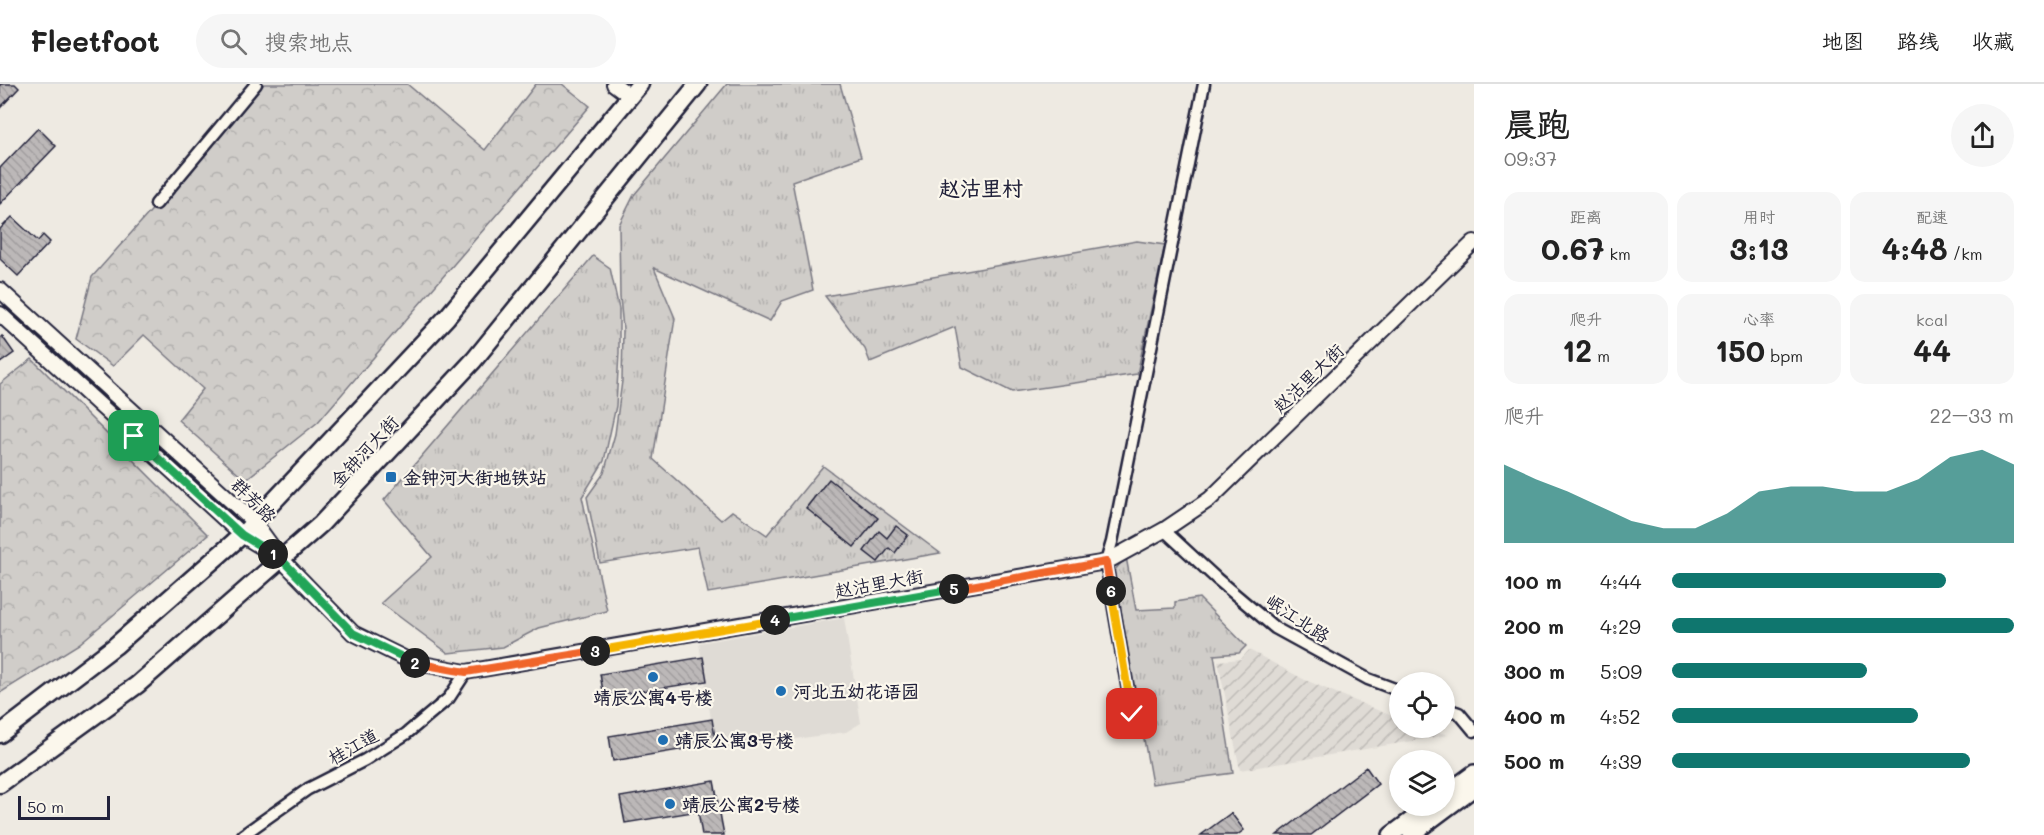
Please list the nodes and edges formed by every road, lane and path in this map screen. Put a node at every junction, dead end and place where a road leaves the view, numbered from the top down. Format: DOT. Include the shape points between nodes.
graph roads {
  1 [pos="256,84"];
  2 [pos="614,84"];
  3 [pos="698,84"];
  4 [pos="1204,84"];
  5 [pos="635,90"];
  6 [pos="156,204"];
  7 [pos="1474,242"];
  8 [pos="0,290"];
  9 [pos="0,314"];
  10 [pos="254,522"];
  11 [pos="1164,530"];
  12 [pos="242,535"];
  13 [pos="281,559"];
  14 [pos="1106,562"];
  15 [pos="466,672"];
  16 [pos="1389,687"];
  17 [pos="1455,712"];
  18 [pos="1132,714"];
  19 [pos="1474,731"];
  20 [pos="0,734"];
  21 [pos="0,784"];
  22 [pos="1472,784"];
  23 [pos="1455,791"];
  24 [pos="1417,816"];
  25 [pos="243,835"];
  26 [pos="1391,835"];
  27 [pos="1411,835"];
  1 -- 6 [label="street"];
  2 -- 5 [label="street"];
  3 -- 13 [label="main road, 金钟河大街" via="474,360 361,483"];
  4 -- 14 [label="street"];
  5 -- 10 [label="main road, 金钟河大街" via="447,316"];
  7 -- 11 [label="street, 赵沽里大街" via="1210,499"];
  8 -- 10 [label="street, 群芳路"];
  9 -- 12 [label="street, 群芳路"];
  10 -- 12 [label="main road, 金钟河大街"];
  10 -- 13 [label="street, 群芳路"];
  11 -- 14 [label="street, 赵沽里大街"];
  11 -- 16 [label="street, 岷江北路" via="1275,628"];
  12 -- 13 [label="street, 群芳路"];
  12 -- 20 [label="main road, 金钟河大街" via="115,646"];
  13 -- 15 [label="street, 赵沽里大街" via="353,633 412,662"];
  13 -- 21 [label="main road, 金钟河大街" via="137,685"];
  14 -- 15 [label="street, 赵沽里大街"];
  14 -- 18 [label="street"];
  15 -- 25 [label="street, 桂江道" via="449,698 406,734 308,789"];
  17 -- 19 [label="street"];
  22 -- 23 [label="main road"];
  22 -- 27 [label="main road"];
  24 -- 26 [label="main road"];
}
